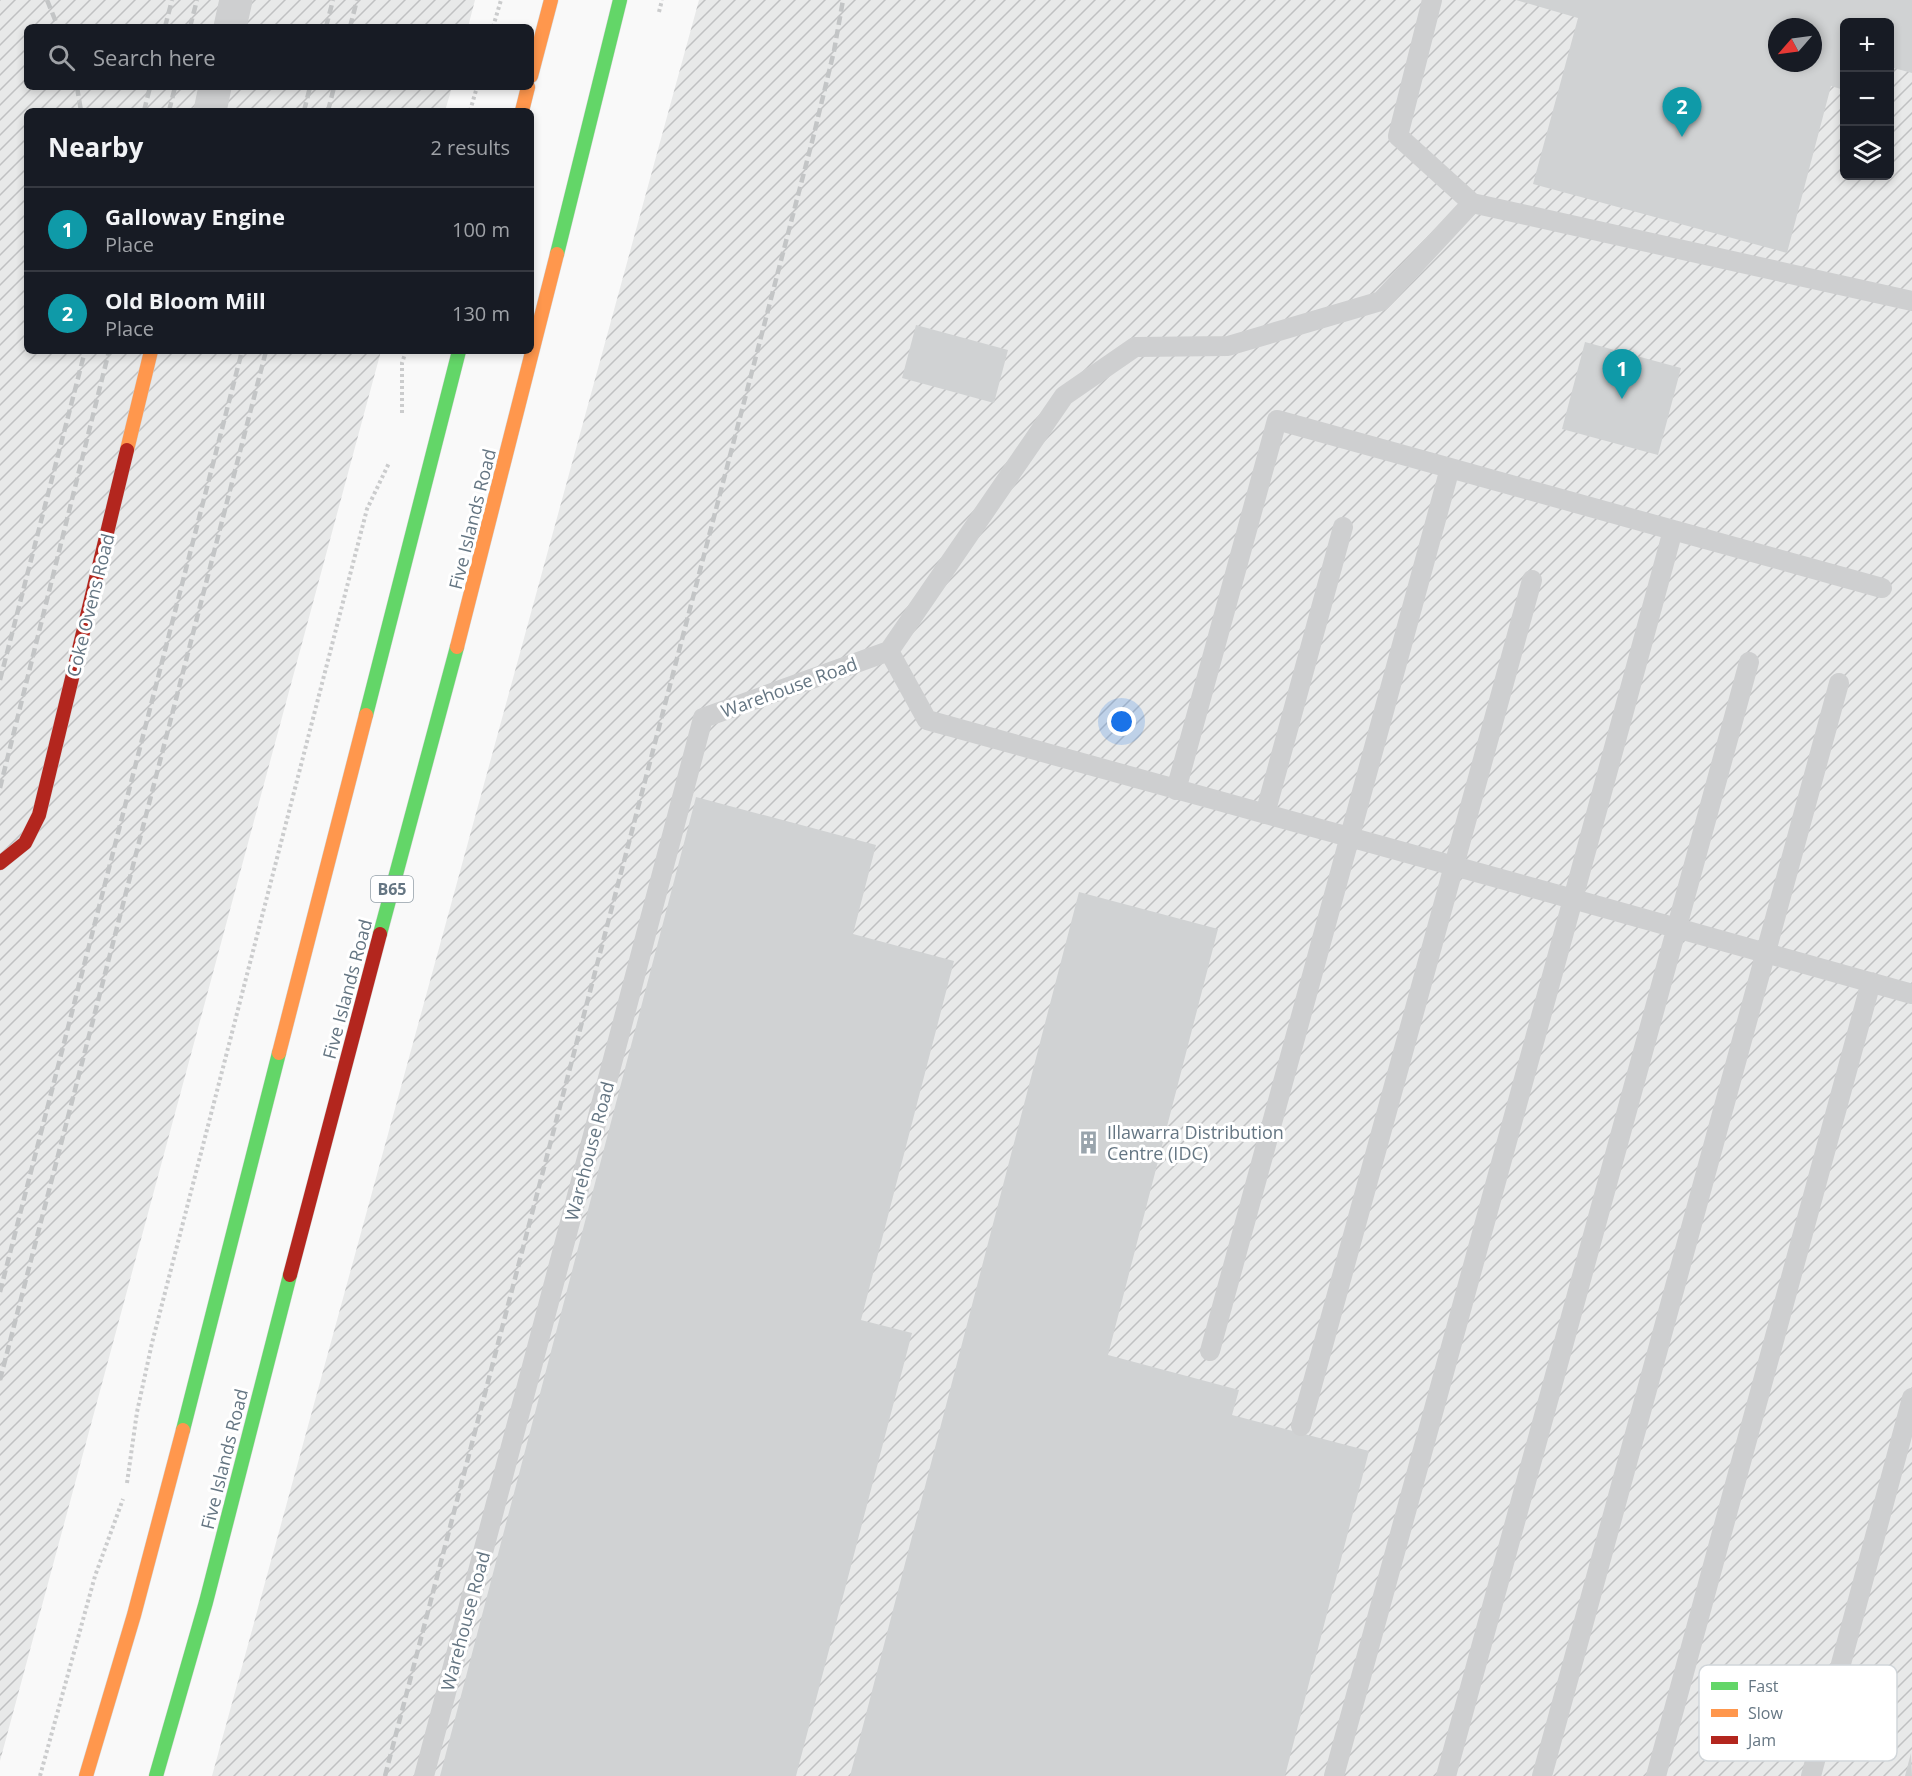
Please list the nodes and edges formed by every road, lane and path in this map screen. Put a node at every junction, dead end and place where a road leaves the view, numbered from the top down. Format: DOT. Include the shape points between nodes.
graph roads {
  1 [pos="236,0"];
  2 [pos="501,0"];
  3 [pos="551,0"];
  4 [pos="620,0"];
  5 [pos="1432,0"];
  6 [pos="231,24"];
  7 [pos="494,24"];
  8 [pos="534,65"];
  9 [pos="214,90"];
  10 [pos="476,90"];
  11 [pos="527,90"];
  12 [pos="211,108"];
  13 [pos="471,108"];
  14 [pos="523,108"];
  15 [pos="1472,203"];
  16 [pos="1912,301"];
  17 [pos="534,348"];
  18 [pos="151,354"];
  19 [pos="405,354"];
  20 [pos="458,354"];
  21 [pos="533,354"];
  22 [pos="399,425"];
  23 [pos="391,459"];
  24 [pos="1450,468"];
  25 [pos="1343,527"];
  26 [pos="1673,531"];
  27 [pos="1532,580"];
  28 [pos="1882,588"];
  29 [pos="889,651"];
  30 [pos="1749,662"];
  31 [pos="1839,683"];
  32 [pos="1176,790"];
  33 [pos="1265,814"];
  34 [pos="1350,838"];
  35 [pos="0,862"];
  36 [pos="1454,867"];
  37 [pos="1573,900"];
  38 [pos="1677,928"];
  39 [pos="1766,953"];
  40 [pos="1871,982"];
  41 [pos="1912,994"];
  42 [pos="1210,1351"];
  43 [pos="1912,1398"];
  44 [pos="1301,1426"];
  45 [pos="1841,1665"];
  46 [pos="1815,1761"];
  47 [pos="40,1776"];
  48 [pos="86,1776"];
  49 [pos="156,1776"];
  50 [pos="424,1776"];
  51 [pos="1334,1776"];
  52 [pos="1446,1776"];
  53 [pos="1542,1776"];
  54 [pos="1656,1776"];
  55 [pos="1811,1776"];
  1 -- 6 [label="street"];
  2 -- 7 [label="path"];
  3 -- 8 [label="main road"];
  4 -- 17 [label="main road, Five Islands Road / B65"];
  5 -- 15 [label="lane" via="1398,136"];
  9 -- 12 [label="street"];
  10 -- 13 [label="path"];
  11 -- 14 [label="main road"];
  15 -- 16 [label="lane"];
  15 -- 29 [label="lane" via="1381,301 1228,346 1135,347 1064,396"];
  18 -- 35 [label="main road, Coke Ovens Road" via="39,815 25,843"];
  19 -- 22 [label="path"];
  20 -- 48 [label="main road" via="178,1448"];
  21 -- 49 [label="main road, Five Islands Road / B65" via="206,1602"];
  23 -- 47 [label="path" via="364,520 152,1343 126,1489 95,1576"];
  24 -- 26 [label="lane"];
  24 -- 32 [label="lane" via="1277,420"];
  24 -- 34 [label="lane"];
  25 -- 33 [label="lane"];
  26 -- 28 [label="lane"];
  26 -- 37 [label="lane"];
  27 -- 36 [label="lane"];
  29 -- 32 [label="lane" via="927,720"];
  29 -- 50 [label="lane, Warehouse Road" via="703,718"];
  30 -- 38 [label="lane"];
  31 -- 39 [label="lane"];
  32 -- 33 [label="lane"];
  33 -- 34 [label="lane"];
  34 -- 36 [label="lane"];
  34 -- 42 [label="lane"];
  36 -- 37 [label="lane"];
  36 -- 44 [label="lane"];
  37 -- 38 [label="lane"];
  37 -- 51 [label="lane"];
  38 -- 39 [label="lane"];
  38 -- 52 [label="lane"];
  39 -- 40 [label="lane"];
  39 -- 53 [label="lane"];
  40 -- 41 [label="lane"];
  40 -- 54 [label="lane"];
  43 -- 45 [label="lane"];
  46 -- 55 [label="lane"];
}
